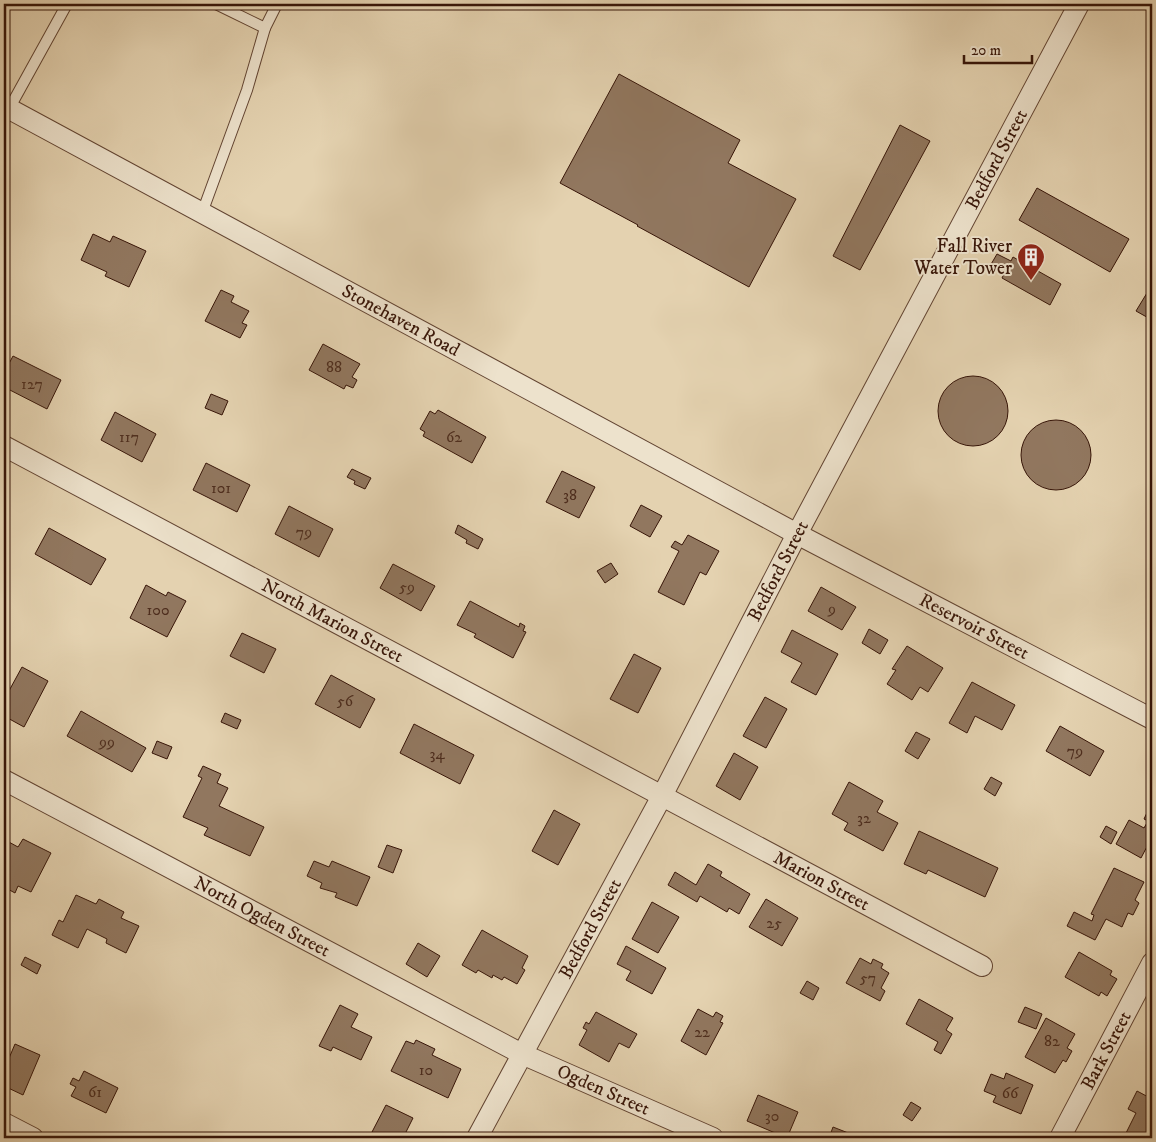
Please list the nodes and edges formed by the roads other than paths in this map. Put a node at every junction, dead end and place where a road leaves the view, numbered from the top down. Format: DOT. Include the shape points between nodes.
graph roads {
  1 [pos="66,4"];
  2 [pos="216,4"];
  3 [pos="277,4"];
  4 [pos="1079,4"];
  5 [pos="265,28"];
  6 [pos="7,108"];
  7 [pos="202,213"];
  8 [pos="4,446"];
  9 [pos="797,534"];
  10 [pos="1152,719"];
  11 [pos="4,780"];
  12 [pos="662,796"];
  13 [pos="1152,963"];
  14 [pos="982,966"];
  15 [pos="522,1054"];
  16 [pos="4,1123"];
  17 [pos="33,1138"];
  18 [pos="477,1138"];
  19 [pos="714,1138"];
  20 [pos="1060,1138"];
  1 -- 6 [label="lane"];
  2 -- 5 [label="lane"];
  3 -- 5 [label="lane"];
  4 -- 9 [label="street, Bedford Street"];
  5 -- 7 [label="lane" via="247,90"];
  6 -- 7 [label="street, Stonehaven Road"];
  7 -- 9 [label="street, Stonehaven Road"];
  8 -- 12 [label="street, North Marion Street"];
  9 -- 10 [label="street, Reservoir Street"];
  9 -- 12 [label="street, Bedford Street"];
  11 -- 15 [label="street, North Ogden Street"];
  12 -- 14 [label="street, Marion Street"];
  12 -- 15 [label="street, Bedford Street"];
  13 -- 20 [label="street, Bark Street"];
  15 -- 18 [label="street, Bedford Street"];
  15 -- 19 [label="street, Ogden Street"];
  16 -- 17 [label="street"];
}
